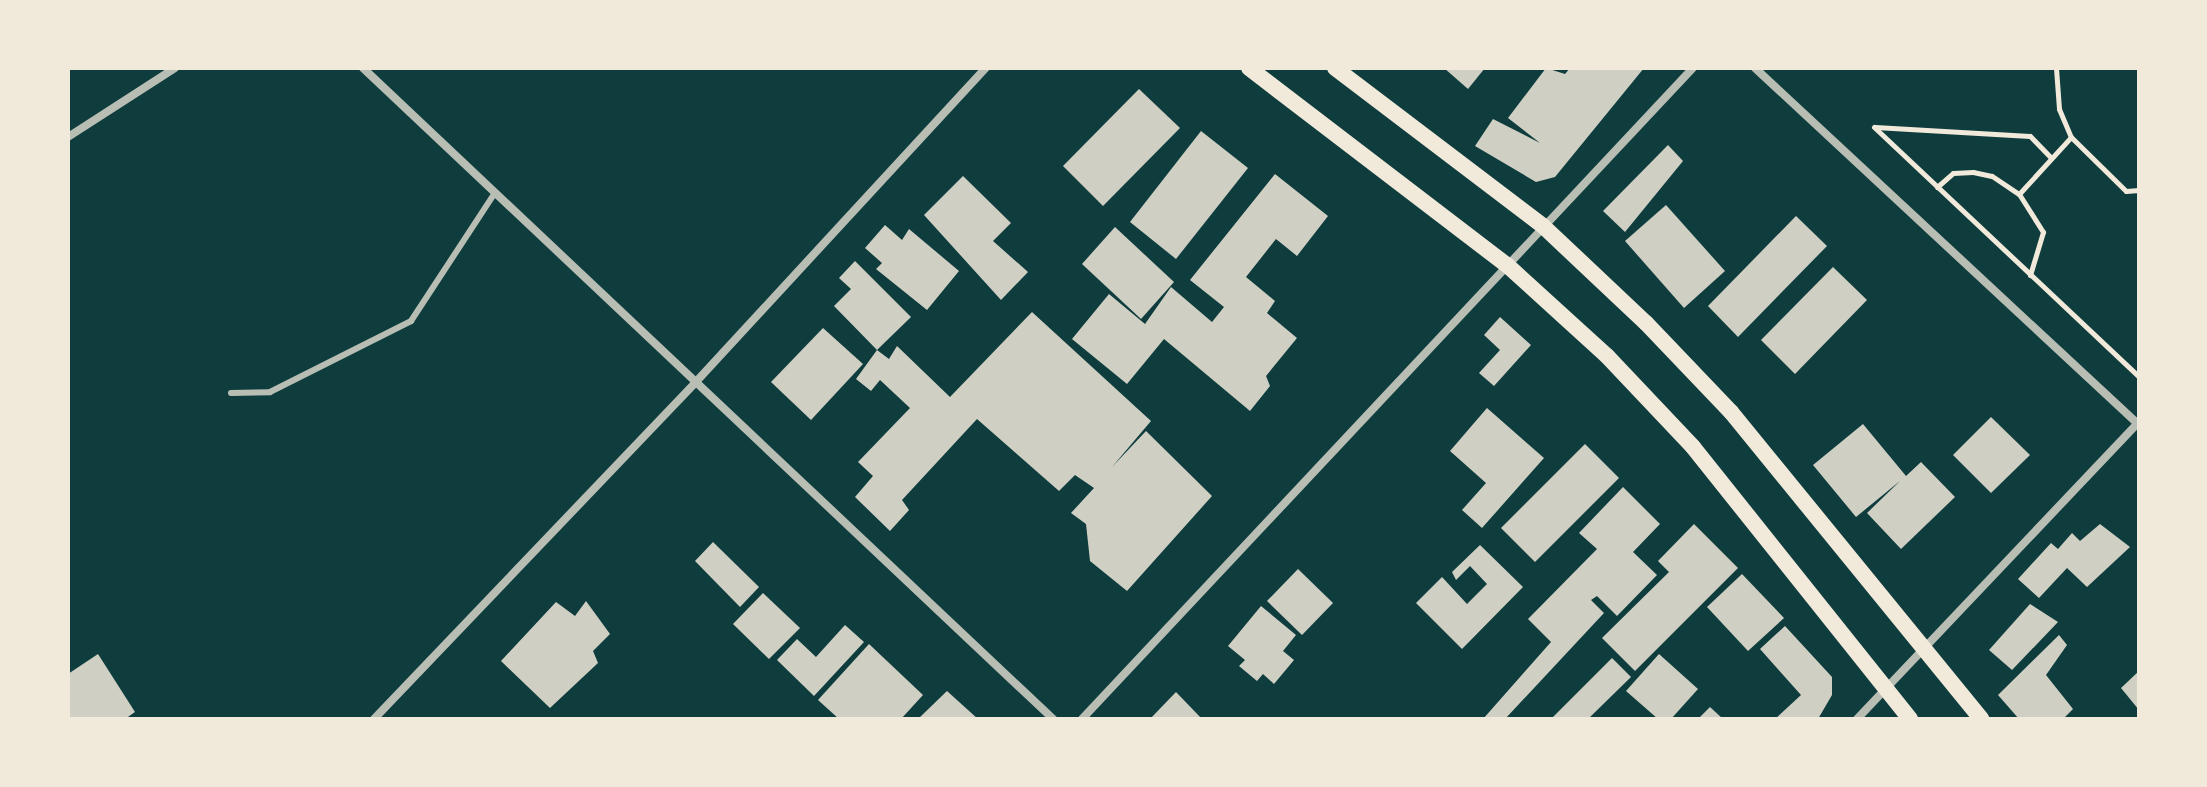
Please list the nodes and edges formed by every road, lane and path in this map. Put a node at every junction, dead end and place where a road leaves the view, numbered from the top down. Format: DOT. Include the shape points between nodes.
graph roads {
  1 [pos="175,68"];
  2 [pos="363,68"];
  3 [pos="986,68"];
  4 [pos="1249,68"];
  5 [pos="1335,68"];
  6 [pos="1693,68"];
  7 [pos="1755,68"];
  8 [pos="2056,68"];
  9 [pos="68,137"];
  10 [pos="2071,137"];
  11 [pos="2051,158"];
  12 [pos="1937,187"];
  13 [pos="2139,190"];
  14 [pos="494,194"];
  15 [pos="2019,194"];
  16 [pos="1543,226"];
  17 [pos="1507,265"];
  18 [pos="2030,275"];
  19 [pos="2139,377"];
  20 [pos="694,384"];
  21 [pos="231,393"];
  22 [pos="2138,424"];
  23 [pos="1923,650"];
  24 [pos="1884,690"];
  25 [pos="374,719"];
  26 [pos="1053,719"];
  27 [pos="1082,719"];
  28 [pos="1857,719"];
  29 [pos="1910,719"];
  30 [pos="1981,719"];
  1 -- 9 [label="street"];
  2 -- 14 [label="street"];
  3 -- 20 [label="street"];
  4 -- 17 [label="main road"];
  5 -- 16 [label="main road"];
  6 -- 16 [label="street"];
  7 -- 22 [label="street"];
  8 -- 10 [label="path" via="2059,109"];
  10 -- 11 [label="path"];
  10 -- 13 [label="path" via="2126,191"];
  11 -- 12 [label="path" via="2030,136 1874,127"];
  11 -- 15 [label="path"];
  12 -- 15 [label="path" via="1953,173 1973,172 1992,176"];
  12 -- 18 [label="path"];
  14 -- 20 [label="street"];
  14 -- 21 [label="lane" via="411,321 270,392"];
  15 -- 18 [label="path" via="2043,232"];
  16 -- 17 [label="street"];
  16 -- 23 [label="main road" via="1731,412"];
  17 -- 24 [label="main road" via="1607,356 1693,447"];
  17 -- 27 [label="street"];
  18 -- 19 [label="path"];
  20 -- 25 [label="street"];
  20 -- 26 [label="street"];
  22 -- 23 [label="street"];
  23 -- 24 [label="street"];
  23 -- 30 [label="main road"];
  24 -- 28 [label="street"];
  24 -- 29 [label="main road"];
}
